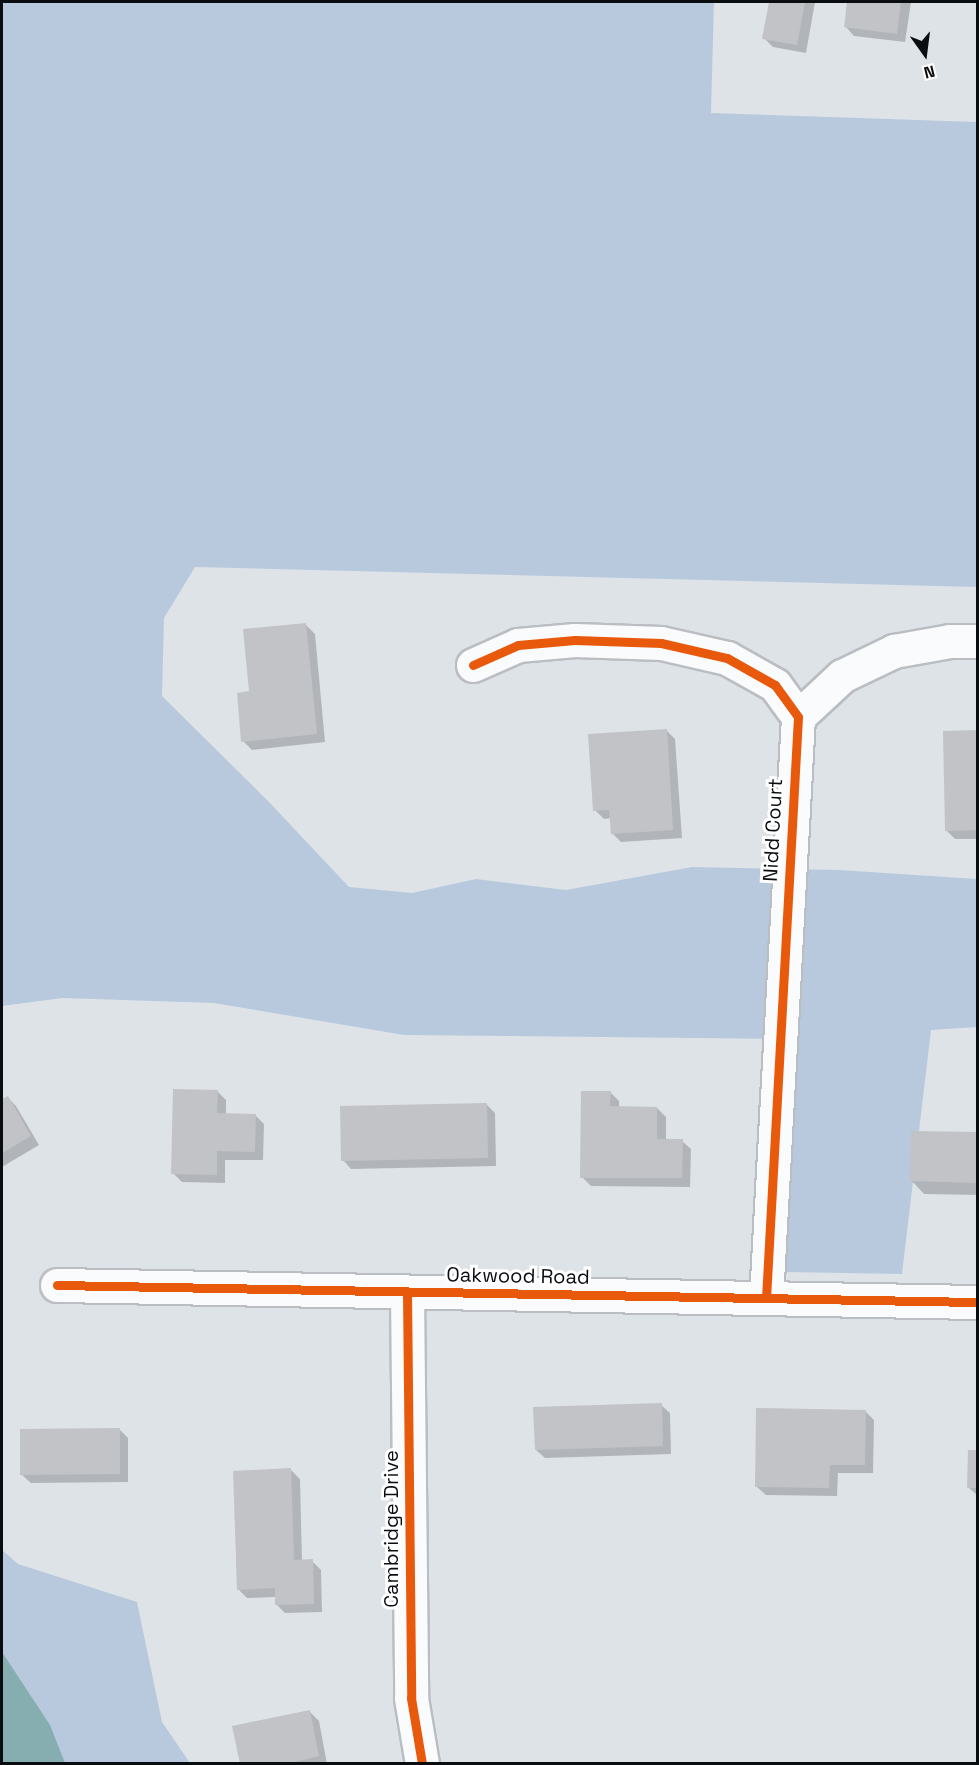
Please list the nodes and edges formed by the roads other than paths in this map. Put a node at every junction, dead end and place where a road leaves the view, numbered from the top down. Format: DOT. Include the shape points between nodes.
graph roads {
  1 [pos="978,640"];
  2 [pos="473,665"];
  3 [pos="798,717"];
  4 [pos="57,1286"];
  5 [pos="407,1292"];
  6 [pos="766,1299"];
  7 [pos="978,1302"];
  8 [pos="422,1764"];
  1 -- 3 [label="street" via="894,651 842,676"];
  2 -- 3 [label="street" via="518,645 575,640 661,643 727,658 775,685"];
  3 -- 6 [label="street, Nidd Court"];
  4 -- 5 [label="street, Oakwood Road"];
  5 -- 6 [label="street, Oakwood Road"];
  5 -- 8 [label="street, Cambridge Drive" via="411,1698"];
  6 -- 7 [label="street, Oakwood Road"];
}
